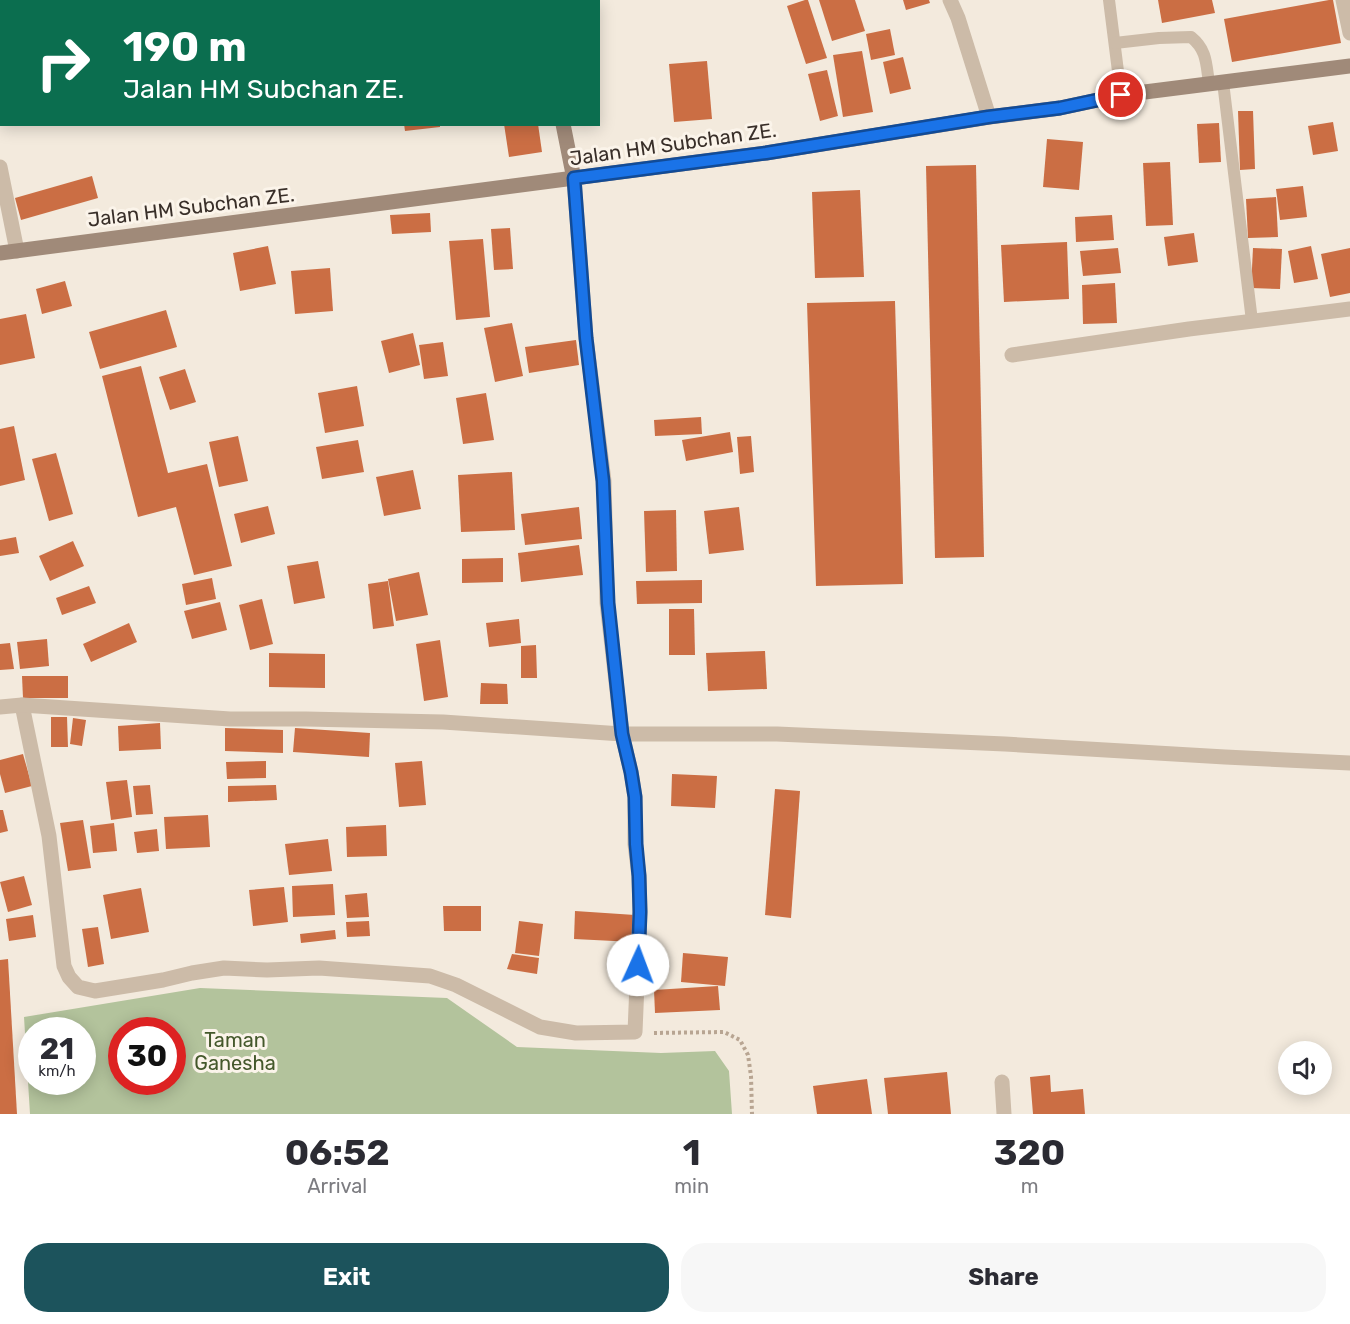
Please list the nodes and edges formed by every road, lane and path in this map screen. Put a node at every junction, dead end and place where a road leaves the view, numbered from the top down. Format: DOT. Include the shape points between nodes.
graph roads {
  1 [pos="950,0"];
  2 [pos="1109,0"];
  3 [pos="1343,0"];
  4 [pos="1350,33"];
  5 [pos="1115,43"];
  6 [pos="1350,66"];
  7 [pos="1216,82"];
  8 [pos="1121,95"];
  9 [pos="988,117"];
  10 [pos="563,126"];
  11 [pos="0,167"];
  12 [pos="574,178"];
  13 [pos="16,251"];
  14 [pos="0,253"];
  15 [pos="1350,309"];
  16 [pos="1252,321"];
  17 [pos="1012,355"];
  18 [pos="22,705"];
  19 [pos="0,707"];
  20 [pos="622,734"];
  21 [pos="1350,763"];
  22 [pos="635,1032"];
  23 [pos="1002,1082"];
  24 [pos="752,1114"];
  25 [pos="1004,1114"];
  1 -- 9 [label="street"];
  2 -- 5 [label="lane"];
  3 -- 4 [label="street"];
  5 -- 7 [label="lane" via="1191,37 1200,44"];
  5 -- 8 [label="lane"];
  6 -- 7 [label="main road, Jalan HM Subchan ZE."];
  7 -- 8 [label="main road, Jalan HM Subchan ZE."];
  7 -- 16 [label="lane"];
  8 -- 9 [label="main road, Jalan HM Subchan ZE."];
  9 -- 12 [label="main road, Jalan HM Subchan ZE." via="766,153"];
  10 -- 12 [label="main road"];
  11 -- 13 [label="street"];
  12 -- 13 [label="main road, Jalan HM Subchan ZE."];
  12 -- 20 [label="street"];
  13 -- 14 [label="main road, Jalan HM Subchan ZE."];
  15 -- 16 [label="street"];
  16 -- 17 [label="street"];
  18 -- 19 [label="street"];
  18 -- 20 [label="street" via="230,719 443,722"];
  18 -- 22 [label="street" via="49,836 64,966 78,987 95,991 224,968 392,972 430,976 456,985 540,1027 576,1033"];
  20 -- 21 [label="street" via="777,734"];
  20 -- 22 [label="street" via="635,797 639,876"];
  22 -- 24 [label="path" via="724,1032 740,1040 748,1055"];
  23 -- 25 [label="street"];
}
